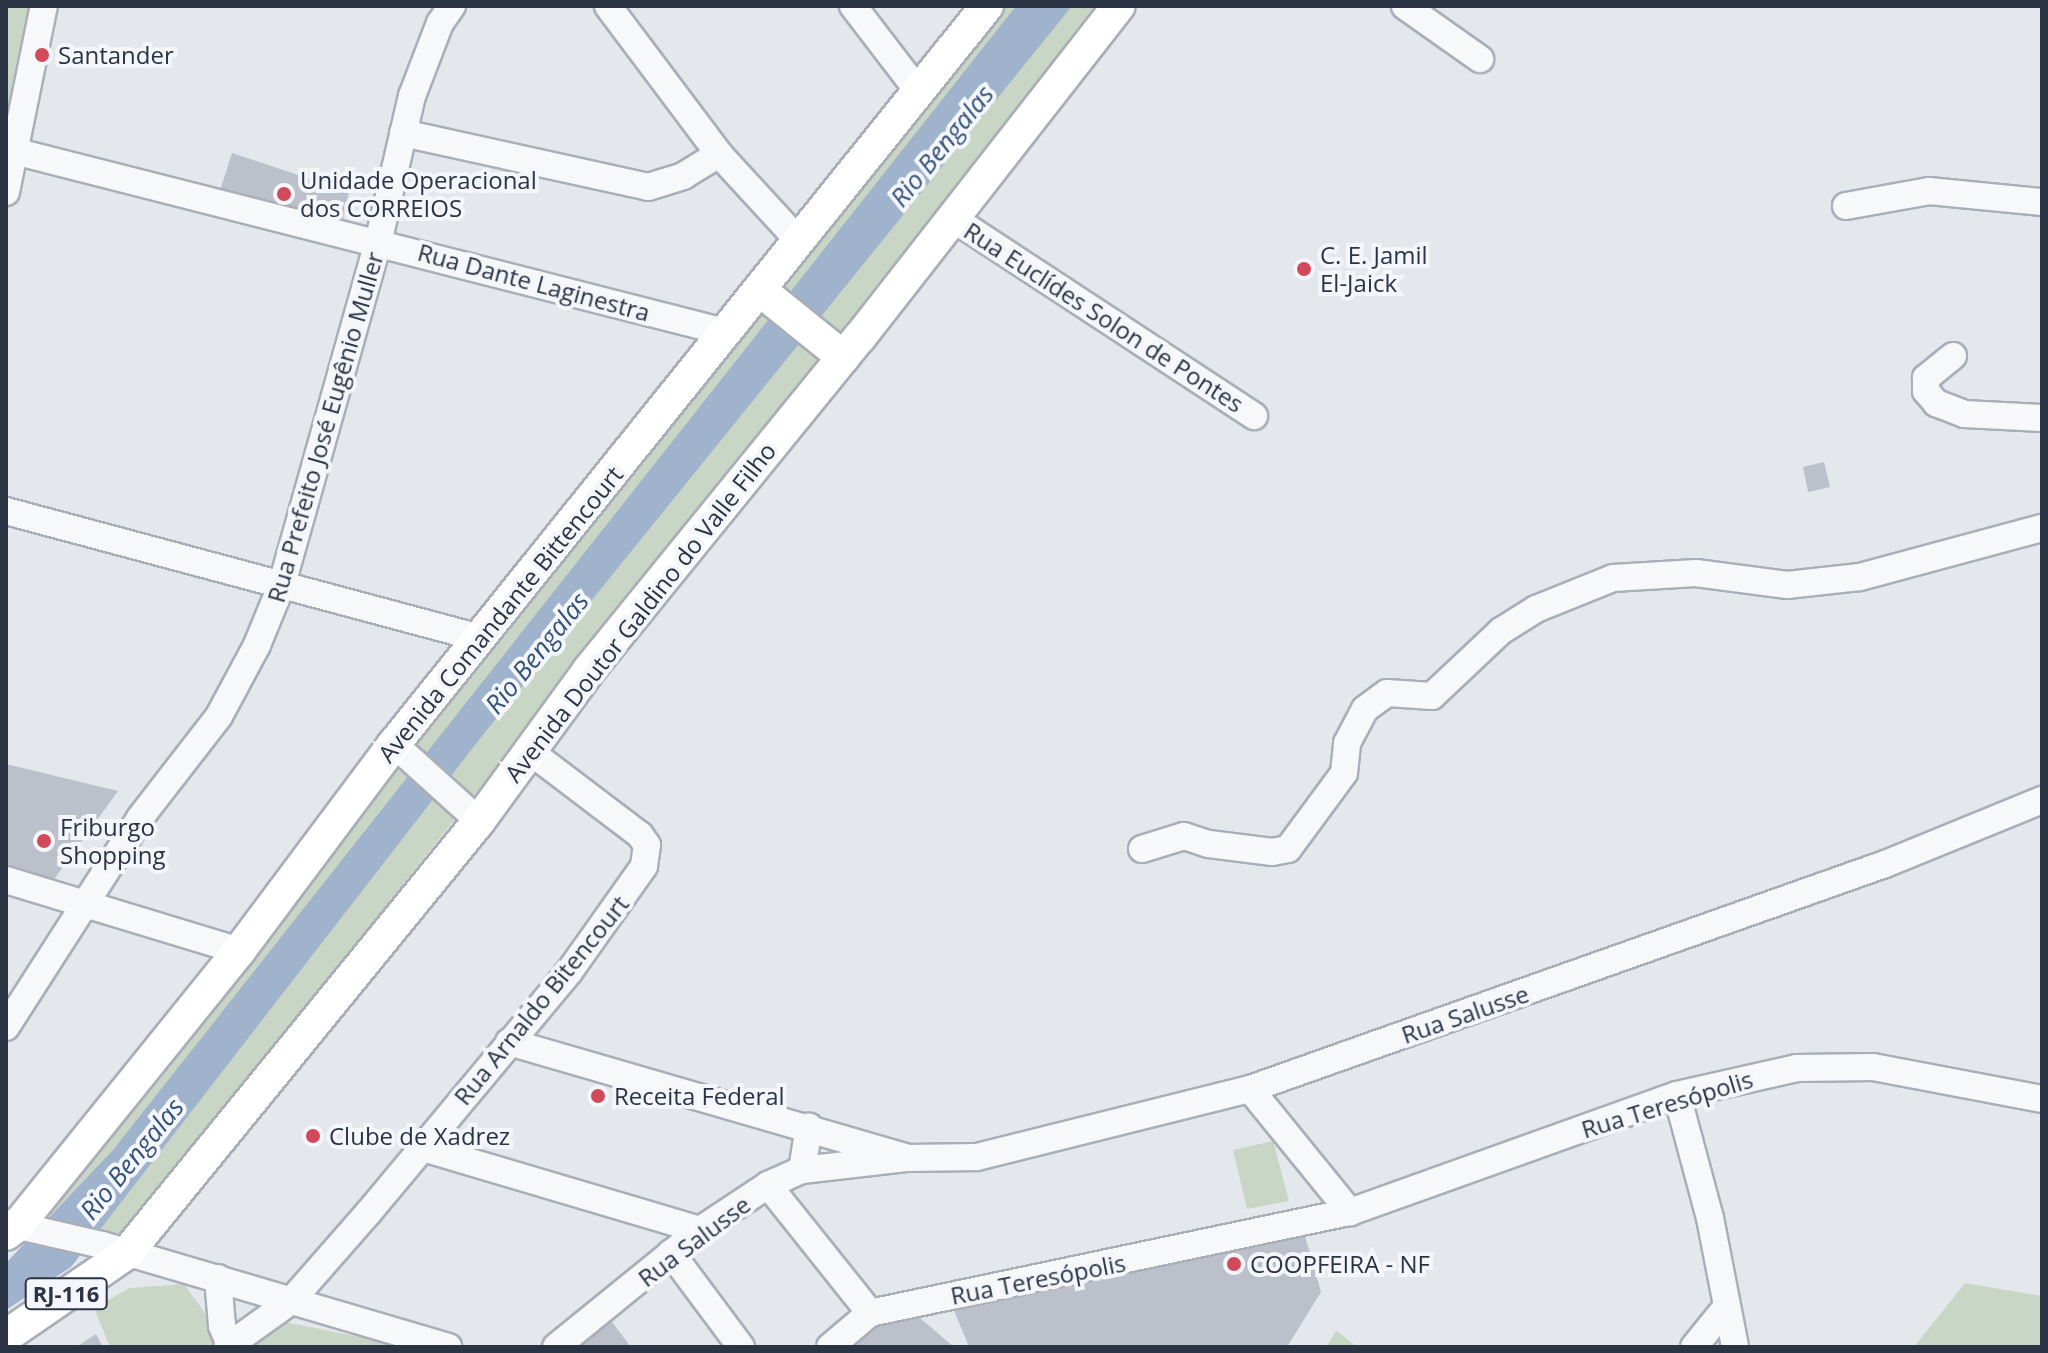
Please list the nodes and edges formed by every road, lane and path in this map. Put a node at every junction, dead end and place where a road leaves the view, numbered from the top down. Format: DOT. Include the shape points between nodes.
graph roads {
  1 [pos="44,6"];
  2 [pos="452,6"];
  3 [pos="608,6"];
  4 [pos="853,6"];
  5 [pos="987,6"];
  6 [pos="1119,6"];
  7 [pos="1405,6"];
  8 [pos="1480,59"];
  9 [pos="919,92"];
  10 [pos="403,133"];
  11 [pos="12,151"];
  12 [pos="719,154"];
  13 [pos="6,192"];
  14 [pos="2042,202"];
  15 [pos="1846,206"];
  16 [pos="954,219"];
  17 [pos="799,241"];
  18 [pos="378,243"];
  19 [pos="766,295"];
  20 [pos="725,332"];
  21 [pos="834,351"];
  22 [pos="1953,356"];
  23 [pos="1254,416"];
  24 [pos="2042,418"];
  25 [pos="6,511"];
  26 [pos="2042,528"];
  27 [pos="282,584"];
  28 [pos="481,638"];
  29 [pos="394,744"];
  30 [pos="528,750"];
  31 [pos="2042,800"];
  32 [pos="2009,814"];
  33 [pos="2042,815"];
  34 [pos="479,821"];
  35 [pos="1142,849"];
  36 [pos="6,880"];
  37 [pos="84,901"];
  38 [pos="239,951"];
  39 [pos="6,1027"];
  40 [pos="509,1042"];
  41 [pos="1250,1089"];
  42 [pos="1677,1095"];
  43 [pos="2042,1099"];
  44 [pos="809,1127"];
  45 [pos="423,1148"];
  46 [pos="908,1158"];
  47 [pos="802,1170"];
  48 [pos="768,1185"];
  49 [pos="1350,1212"];
  50 [pos="17,1228"];
  51 [pos="700,1230"];
  52 [pos="114,1249"];
  53 [pos="671,1253"];
  54 [pos="218,1278"];
  55 [pos="291,1301"];
  56 [pos="1724,1310"];
  57 [pos="870,1313"];
  58 [pos="6,1336"];
  59 [pos="228,1346"];
  60 [pos="448,1347"];
  61 [pos="556,1347"];
  62 [pos="741,1347"];
  63 [pos="830,1347"];
  64 [pos="1694,1347"];
  65 [pos="1735,1347"];
  1 -- 11 [label="street"];
  2 -- 10 [label="street, Rua Prefeito José Eugênio Muller" via="425,57"];
  3 -- 12 [label="street"];
  4 -- 9 [label="street"];
  5 -- 9 [label="main road, Avenida Comandante Bittencourt"];
  6 -- 16 [label="main road, Avenida Doutor Galdino do Valle Filho / RJ-116"];
  7 -- 8 [label="street"];
  9 -- 17 [label="main road, Avenida Comandante Bittencourt"];
  10 -- 12 [label="street" via="648,187 683,176"];
  10 -- 18 [label="street, Rua Prefeito José Eugênio Muller"];
  11 -- 13 [label="street"];
  11 -- 18 [label="street, Rua Dante Laginestra"];
  12 -- 17 [label="street"];
  14 -- 15 [label="street" via="1929,191"];
  16 -- 21 [label="main road, Avenida Doutor Galdino do Valle Filho / RJ-116"];
  16 -- 23 [label="street, Rua Euclídes Solon de Pontes"];
  17 -- 19 [label="main road, Avenida Comandante Bittencourt"];
  18 -- 20 [label="street, Rua Dante Laginestra"];
  18 -- 27 [label="street, Rua Prefeito José Eugênio Muller"];
  19 -- 20 [label="main road, Avenida Comandante Bittencourt"];
  19 -- 21 [label="main road"];
  20 -- 28 [label="main road, Avenida Comandante Bittencourt"];
  21 -- 30 [label="main road, Avenida Doutor Galdino do Valle Filho / RJ-116"];
  22 -- 24 [label="street" via="1926,378 1926,391 1936,403 1964,414"];
  25 -- 27 [label="street"];
  26 -- 35 [label="street" via="1860,577 1787,585 1696,573 1613,578 1536,609 1501,631 1432,696 1387,693 1365,709 1347,743 1344,773 1288,849 1209,844 1184,836"];
  27 -- 28 [label="street"];
  27 -- 37 [label="street, Rua Prefeito José Eugênio Muller" via="219,716"];
  28 -- 29 [label="main road, Avenida Comandante Bittencourt"];
  29 -- 34 [label="street"];
  29 -- 38 [label="main road, Avenida Comandante Bittencourt"];
  30 -- 34 [label="main road, Avenida Doutor Galdino do Valle Filho / RJ-116"];
  30 -- 40 [label="street, Rua Arnaldo Bitencourt" via="640,835 648,856 624,899"];
  31 -- 32 [label="street, Rua Salusse"];
  32 -- 33 [label="street"];
  32 -- 41 [label="street, Rua Salusse" via="1885,864"];
  34 -- 52 [label="main road, Avenida Doutor Galdino do Valle Filho / RJ-116"];
  36 -- 37 [label="street"];
  37 -- 38 [label="street"];
  37 -- 39 [label="street, Rua Prefeito José Eugênio Muller"];
  38 -- 50 [label="main road, Avenida Comandante Bittencourt"];
  40 -- 44 [label="street"];
  40 -- 45 [label="street, Rua Arnaldo Bitencourt"];
  41 -- 46 [label="street, Rua Salusse" via="999,1153 955,1161"];
  41 -- 49 [label="street"];
  42 -- 43 [label="street, Rua Teresópolis" via="1797,1068 1873,1067"];
  42 -- 49 [label="street, Rua Teresópolis"];
  42 -- 56 [label="street" via="1710,1218"];
  44 -- 46 [label="street"];
  44 -- 47 [label="street"];
  45 -- 51 [label="street"];
  45 -- 55 [label="street, Rua Arnaldo Bitencourt"];
  46 -- 47 [label="street, Rua Salusse"];
  47 -- 48 [label="street, Rua Salusse"];
  48 -- 51 [label="street, Rua Salusse"];
  48 -- 57 [label="street"];
  49 -- 57 [label="street, Rua Teresópolis"];
  50 -- 52 [label="street"];
  51 -- 53 [label="street, Rua Salusse"];
  52 -- 54 [label="street"];
  52 -- 58 [label="main road, RJ-116"];
  53 -- 61 [label="street, Rua Salusse"];
  53 -- 62 [label="street"];
  54 -- 55 [label="street"];
  54 -- 59 [label="street"];
  55 -- 59 [label="street, Rua Arnaldo Bitencourt"];
  55 -- 60 [label="street"];
  56 -- 64 [label="street"];
  56 -- 65 [label="street"];
  57 -- 63 [label="street, Rua Teresópolis"];
}
